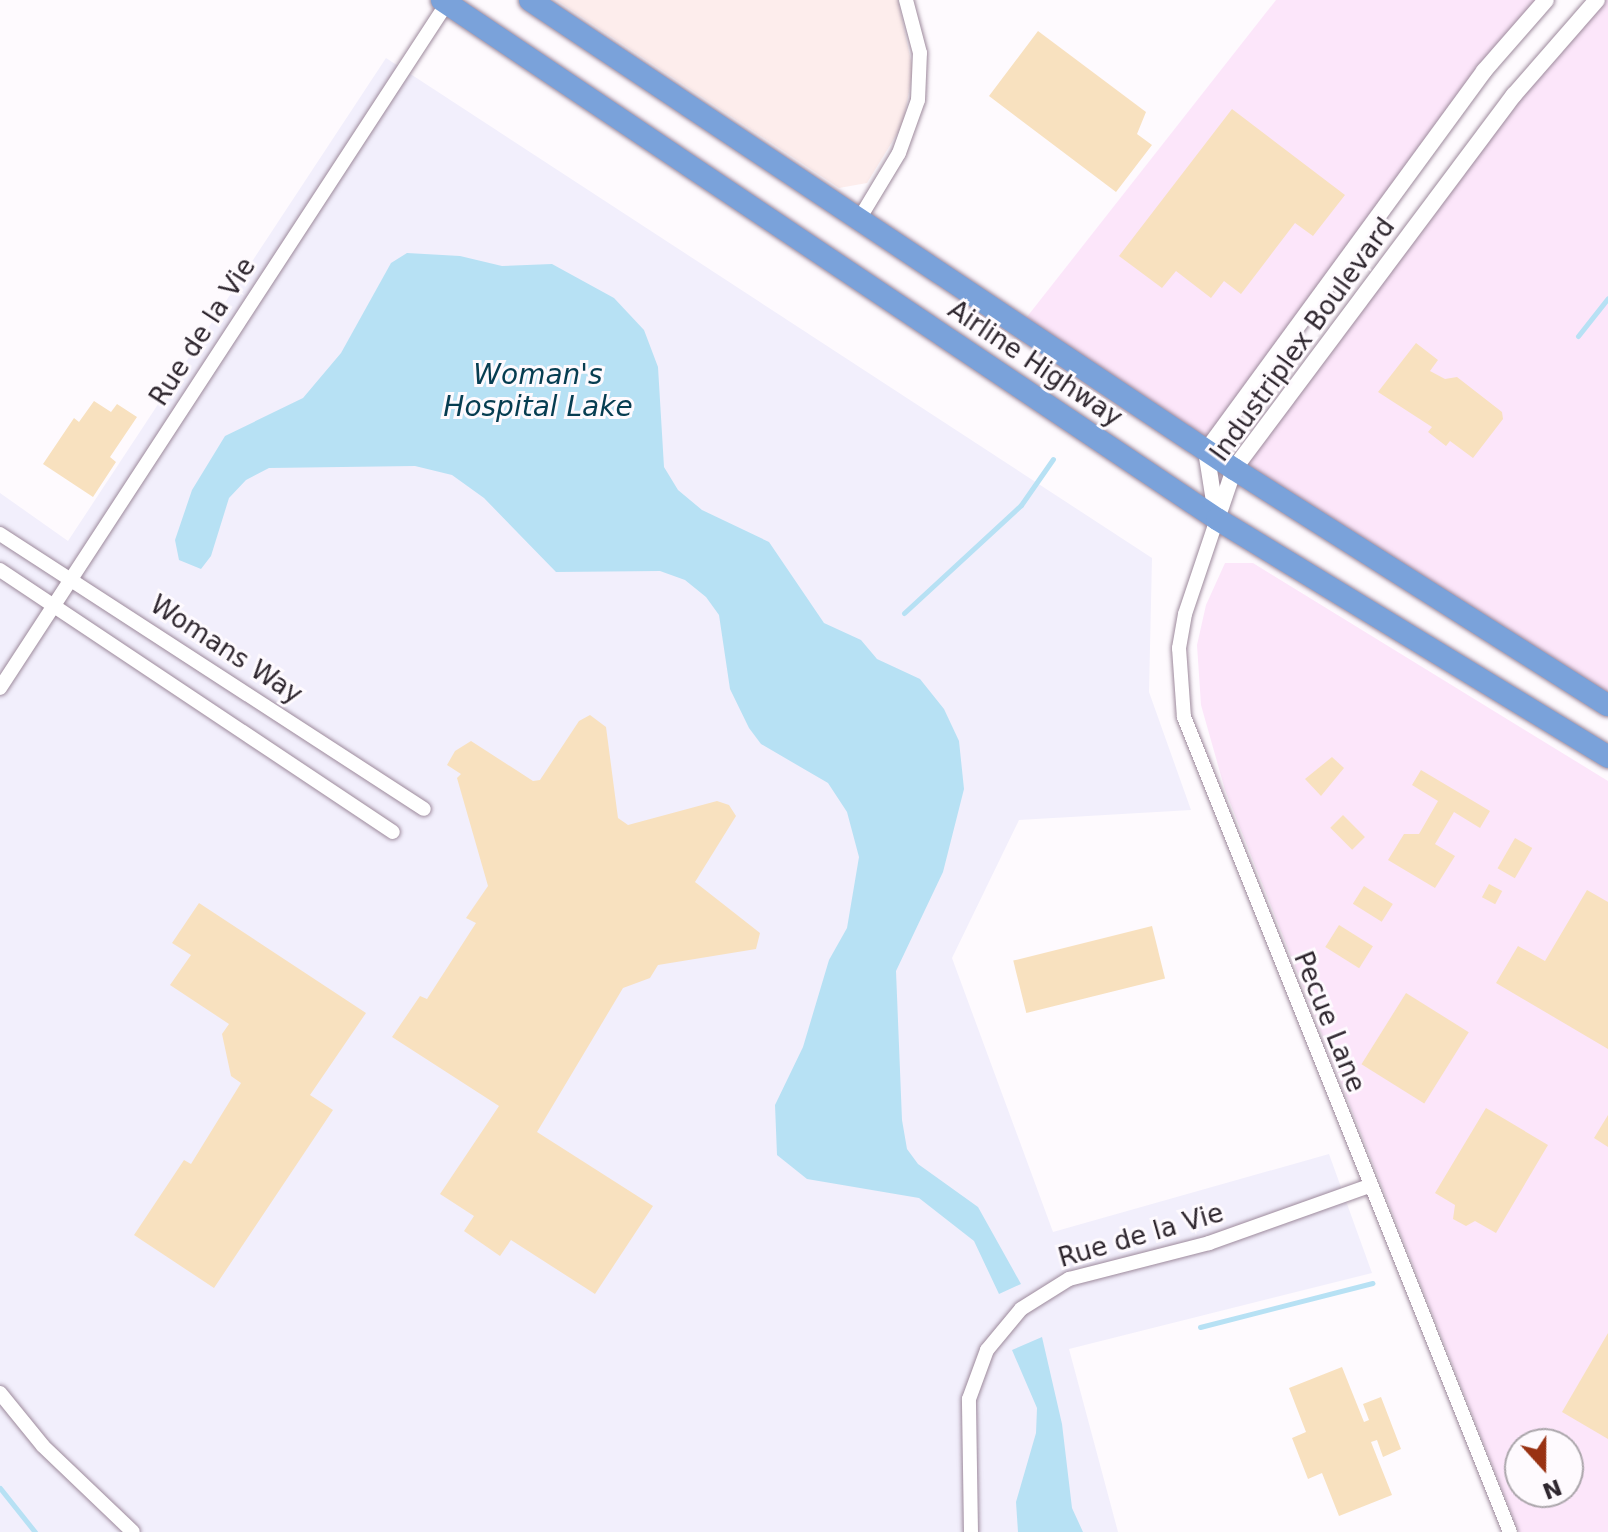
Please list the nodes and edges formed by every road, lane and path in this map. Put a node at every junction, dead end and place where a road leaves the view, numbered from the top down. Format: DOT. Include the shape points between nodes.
graph roads {
  1 [pos="530,0"];
  2 [pos="906,0"];
  3 [pos="1546,0"];
  4 [pos="1597,0"];
  5 [pos="444,2"];
  6 [pos="858,221"];
  7 [pos="1206,451"];
  8 [pos="1234,469"];
  9 [pos="1217,519"];
  10 [pos="0,534"];
  11 [pos="0,570"];
  12 [pos="71,579"];
  13 [pos="54,605"];
  14 [pos="0,688"];
  15 [pos="1608,705"];
  16 [pos="1608,757"];
  17 [pos="424,809"];
  18 [pos="393,832"];
  19 [pos="1369,1186"];
  20 [pos="0,1393"];
  21 [pos="133,1532"];
  22 [pos="971,1532"];
  23 [pos="1510,1532"];
  1 -- 6 [label="highway, Airline Highway"];
  2 -- 6 [label="street" via="920,53 918,100 899,153"];
  3 -- 7 [label="street, Industriplex Boulevard" via="1484,71"];
  4 -- 8 [label="street, Industriplex Boulevard" via="1514,95"];
  5 -- 9 [label="highway, Airline Highway"];
  5 -- 12 [label="street, Rue de la Vie"];
  6 -- 7 [label="highway, Airline Highway"];
  7 -- 8 [label="highway, Airline Highway"];
  7 -- 9 [label="street, Industriplex Boulevard"];
  8 -- 9 [label="street, Industriplex Boulevard"];
  8 -- 15 [label="highway, Airline Highway"];
  9 -- 16 [label="highway, Airline Highway"];
  9 -- 19 [label="street, Pecue Lane" via="1179,648 1184,717"];
  10 -- 12 [label="street, Womans Way"];
  11 -- 13 [label="street"];
  12 -- 13 [label="street, Rue de la Vie"];
  12 -- 17 [label="street, Womans Way"];
  13 -- 14 [label="street, Rue de la Vie"];
  13 -- 18 [label="street"];
  19 -- 22 [label="street, Rue de la Vie" via="1209,1243 1069,1279 1021,1309 987,1350 969,1399"];
  19 -- 23 [label="street, Pecue Lane"];
  20 -- 21 [label="street" via="43,1446"];
}
